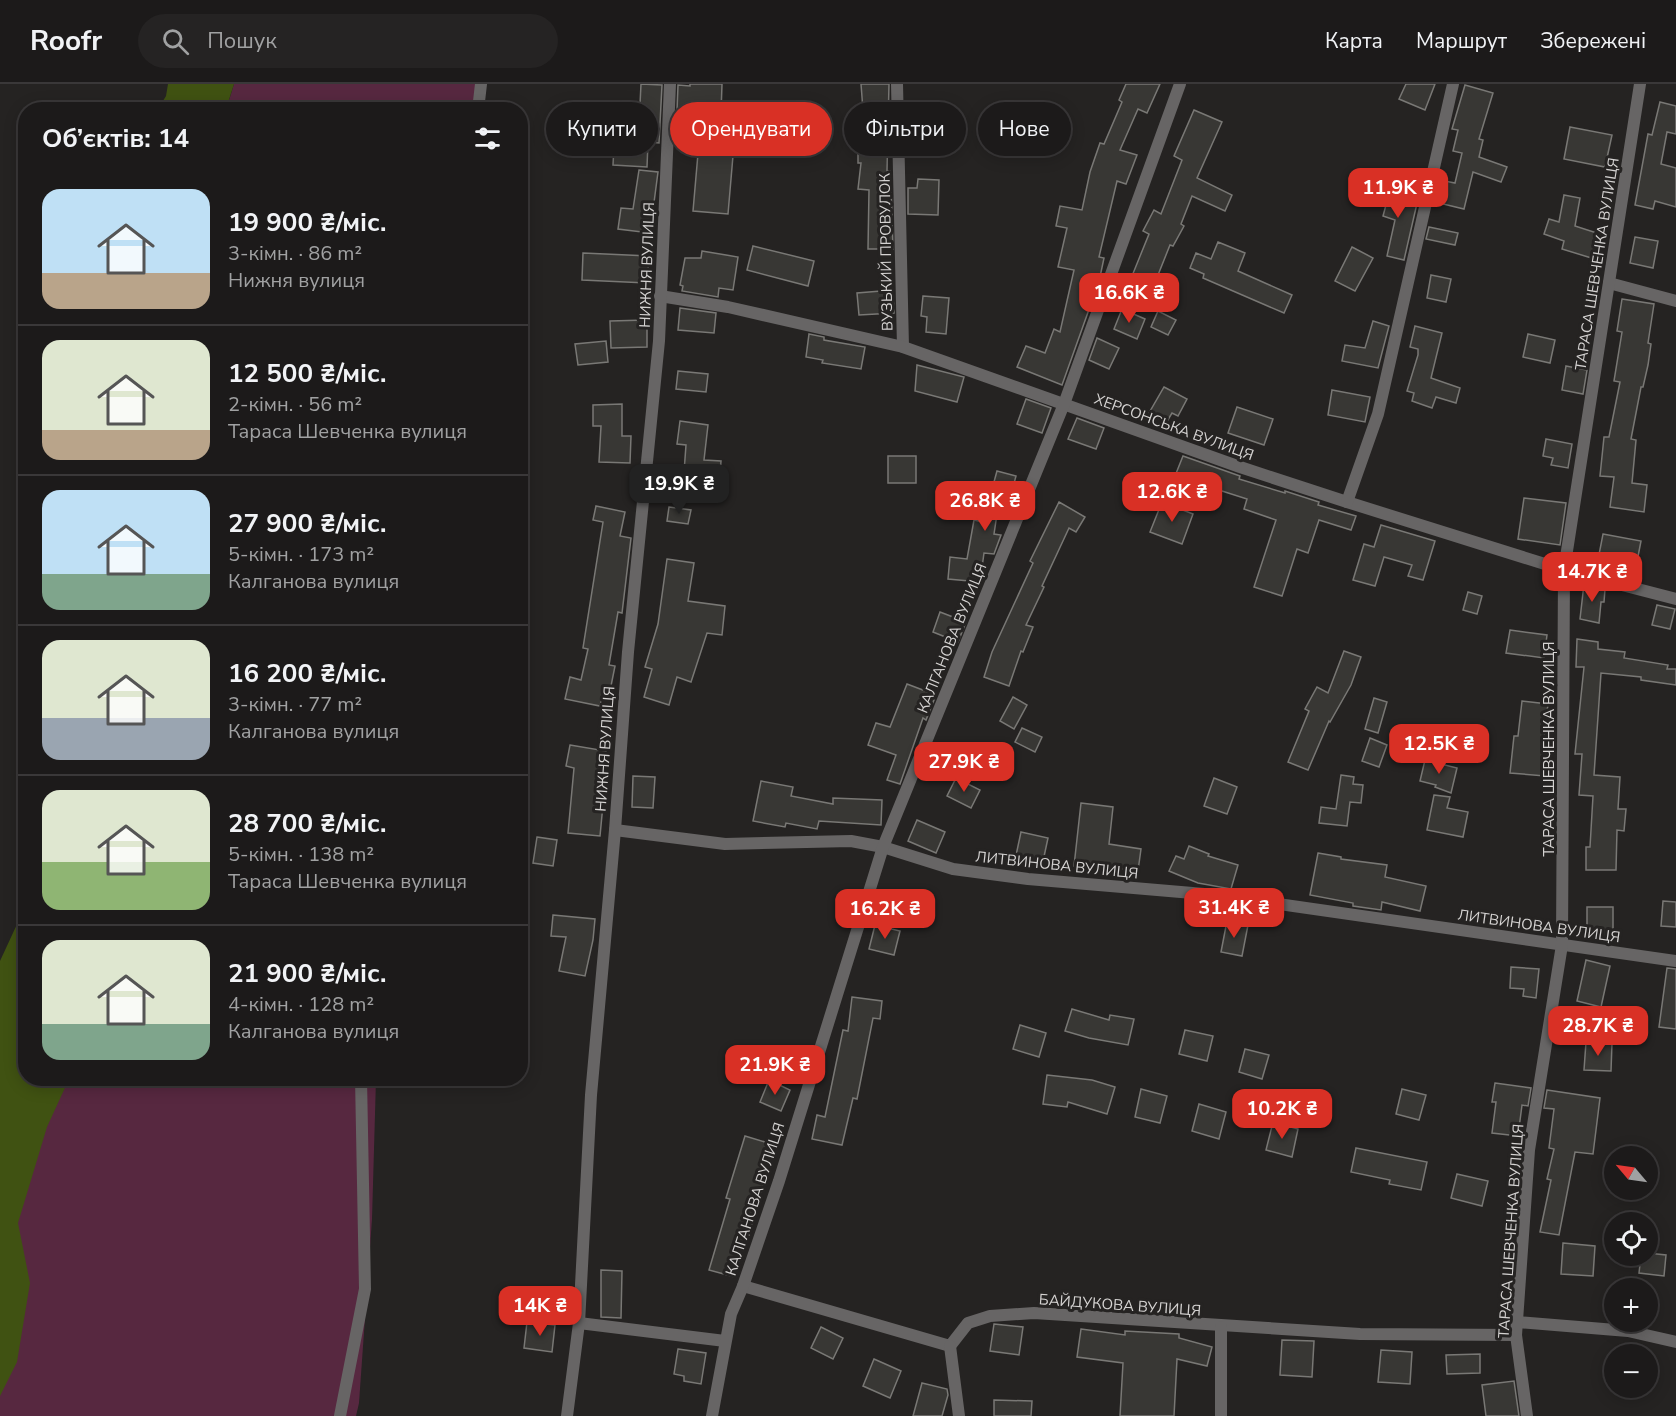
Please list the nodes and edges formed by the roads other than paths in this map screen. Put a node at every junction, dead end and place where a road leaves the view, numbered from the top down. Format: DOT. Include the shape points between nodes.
graph roads {
  1 [pos="481,84"];
  2 [pos="670,84"];
  3 [pos="897,84"];
  4 [pos="1180,84"];
  5 [pos="1453,84"];
  6 [pos="1640,84"];
  7 [pos="479,102"];
  8 [pos="1609,283"];
  9 [pos="660,296"];
  10 [pos="1676,301"];
  11 [pos="903,347"];
  12 [pos="1064,404"];
  13 [pos="1347,502"];
  14 [pos="1564,570"];
  15 [pos="1676,599"];
  16 [pos="615,830"];
  17 [pos="883,847"];
  18 [pos="1563,945"];
  19 [pos="1676,961"];
  20 [pos="361,1086"];
  21 [pos="743,1286"];
  22 [pos="1517,1322"];
  23 [pos="579,1323"];
  24 [pos="1221,1327"];
  25 [pos="1516,1335"];
  26 [pos="724,1341"];
  27 [pos="1676,1342"];
  28 [pos="950,1346"];
  29 [pos="340,1416"];
  30 [pos="567,1416"];
  31 [pos="712,1416"];
  32 [pos="960,1416"];
  33 [pos="1221,1416"];
  34 [pos="1527,1416"];
  1 -- 7 [label="street"];
  2 -- 9 [label="street, НИЖНЯ ВУЛИЦЯ"];
  3 -- 11 [label="street, ВУЗЬКИЙ ПРОВУЛОК"];
  4 -- 12 [label="street, КАЛГАНОВА ВУЛИЦЯ"];
  5 -- 13 [label="street" via="1378,414"];
  6 -- 8 [label="street, ТАРАСА ШЕВЧЕНКА ВУЛИЦЯ"];
  8 -- 10 [label="street"];
  8 -- 14 [label="street, ТАРАСА ШЕВЧЕНКА ВУЛИЦЯ"];
  9 -- 11 [label="street, ХЕРСОНСЬКА ВУЛИЦЯ" via="728,307"];
  9 -- 16 [label="street, НИЖНЯ ВУЛИЦЯ"];
  11 -- 12 [label="street, ХЕРСОНСЬКА ВУЛИЦЯ"];
  12 -- 13 [label="street, ХЕРСОНСЬКА ВУЛИЦЯ"];
  12 -- 17 [label="street, КАЛГАНОВА ВУЛИЦЯ"];
  13 -- 14 [label="street, ХЕРСОНСЬКА ВУЛИЦЯ"];
  14 -- 15 [label="street, ХЕРСОНСЬКА ВУЛИЦЯ"];
  14 -- 18 [label="street, ТАРАСА ШЕВЧЕНКА ВУЛИЦЯ"];
  16 -- 17 [label="street, ЛИТВИНОВА ВУЛИЦЯ" via="725,844 851,841"];
  16 -- 23 [label="street, НИЖНЯ ВУЛИЦЯ" via="591,1095"];
  17 -- 18 [label="street, ЛИТВИНОВА ВУЛИЦЯ" via="964,870 1216,895"];
  17 -- 21 [label="street, КАЛГАНОВА ВУЛИЦЯ"];
  18 -- 19 [label="street, ЛИТВИНОВА ВУЛИЦЯ"];
  18 -- 22 [label="street, ТАРАСА ШЕВЧЕНКА ВУЛИЦЯ" via="1529,1150"];
  20 -- 29 [label="street" via="366,1288"];
  21 -- 26 [label="street, КАЛГАНОВА ВУЛИЦЯ"];
  21 -- 28 [label="street"];
  22 -- 25 [label="street, ТАРАСА ШЕВЧЕНКА ВУЛИЦЯ"];
  22 -- 27 [label="street" via="1628,1331"];
  23 -- 26 [label="street"];
  23 -- 30 [label="street, НИЖНЯ ВУЛИЦЯ"];
  24 -- 25 [label="street, БАЙДУКОВА ВУЛИЦЯ" via="1360,1334"];
  24 -- 28 [label="street, БАЙДУКОВА ВУЛИЦЯ" via="1034,1313 990,1316 968,1323"];
  24 -- 33 [label="street"];
  25 -- 34 [label="street, ТАРАСА ШЕВЧЕНКА ВУЛИЦЯ"];
  26 -- 31 [label="street, КАЛГАНОВА ВУЛИЦЯ"];
  28 -- 32 [label="street"];
}
